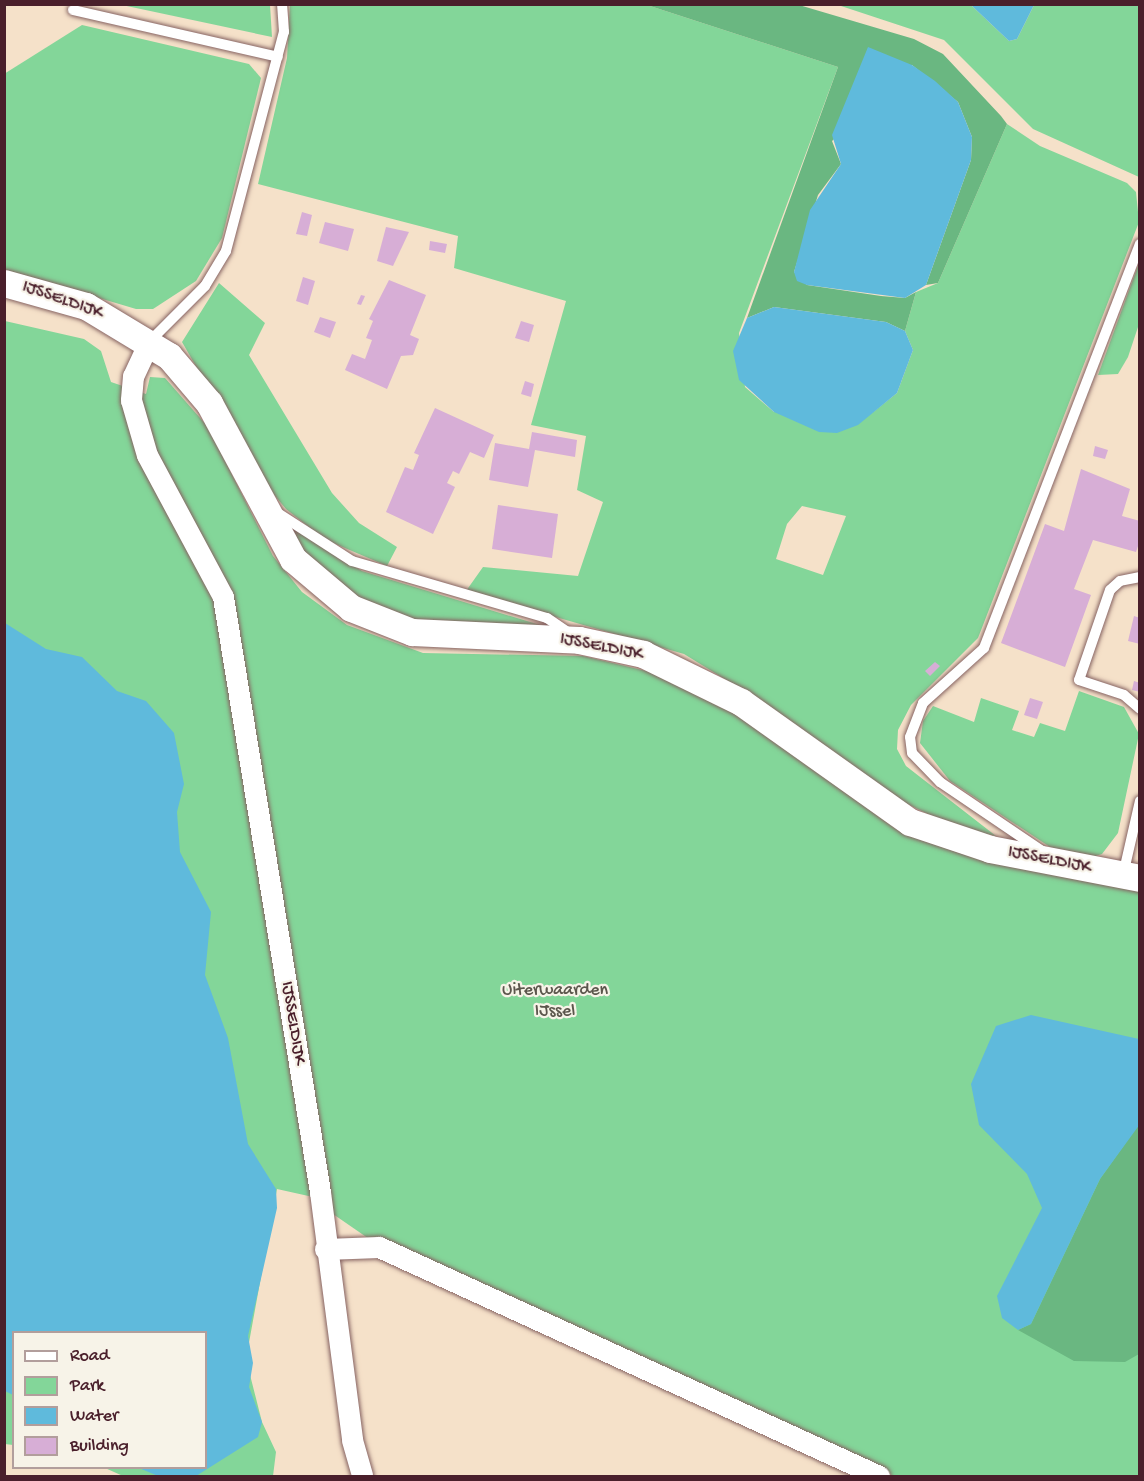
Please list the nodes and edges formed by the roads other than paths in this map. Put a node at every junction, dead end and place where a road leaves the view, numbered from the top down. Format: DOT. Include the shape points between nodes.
graph roads {
  1 [pos="282,4"];
  2 [pos="73,10"];
  3 [pos="278,57"];
  4 [pos="1140,244"];
  5 [pos="4,283"];
  6 [pos="149,342"];
  7 [pos="255,495"];
  8 [pos="1140,577"];
  9 [pos="579,640"];
  10 [pos="1140,709"];
  11 [pos="1140,801"];
  12 [pos="1059,863"];
  13 [pos="1131,877"];
  14 [pos="325,1249"];
  15 [pos="362,1476"];
  16 [pos="879,1476"];
  1 -- 3 [label="lane, IJSSELDIJK"];
  2 -- 3 [label="lane"];
  3 -- 6 [label="lane, IJSSELDIJK" via="229,243 205,286"];
  4 -- 12 [label="lane" via="984,648 978,659 923,703 910,737 912,753 940,782"];
  5 -- 6 [label="street, IJSSELDIJK" via="86,306"];
  6 -- 7 [label="street, IJSSELDIJK" via="209,403"];
  6 -- 14 [label="street, IJSSELDIJK" via="133,376 131,400 147,455 223,597"];
  7 -- 9 [label="lane" via="302,532 352,561 547,618"];
  7 -- 9 [label="street, IJSSELDIJK" via="274,533 319,586 386,624 447,636"];
  8 -- 10 [label="lane" via="1120,581 1110,590 1079,680 1124,695"];
  9 -- 12 [label="street, IJSSELDIJK" via="643,654 708,683 910,822 949,838"];
  11 -- 13 [label="lane"];
  12 -- 13 [label="street, IJSSELDIJK"];
  14 -- 15 [label="street, IJSSELDIJK"];
  14 -- 16 [label="street" via="379,1247"];
}
